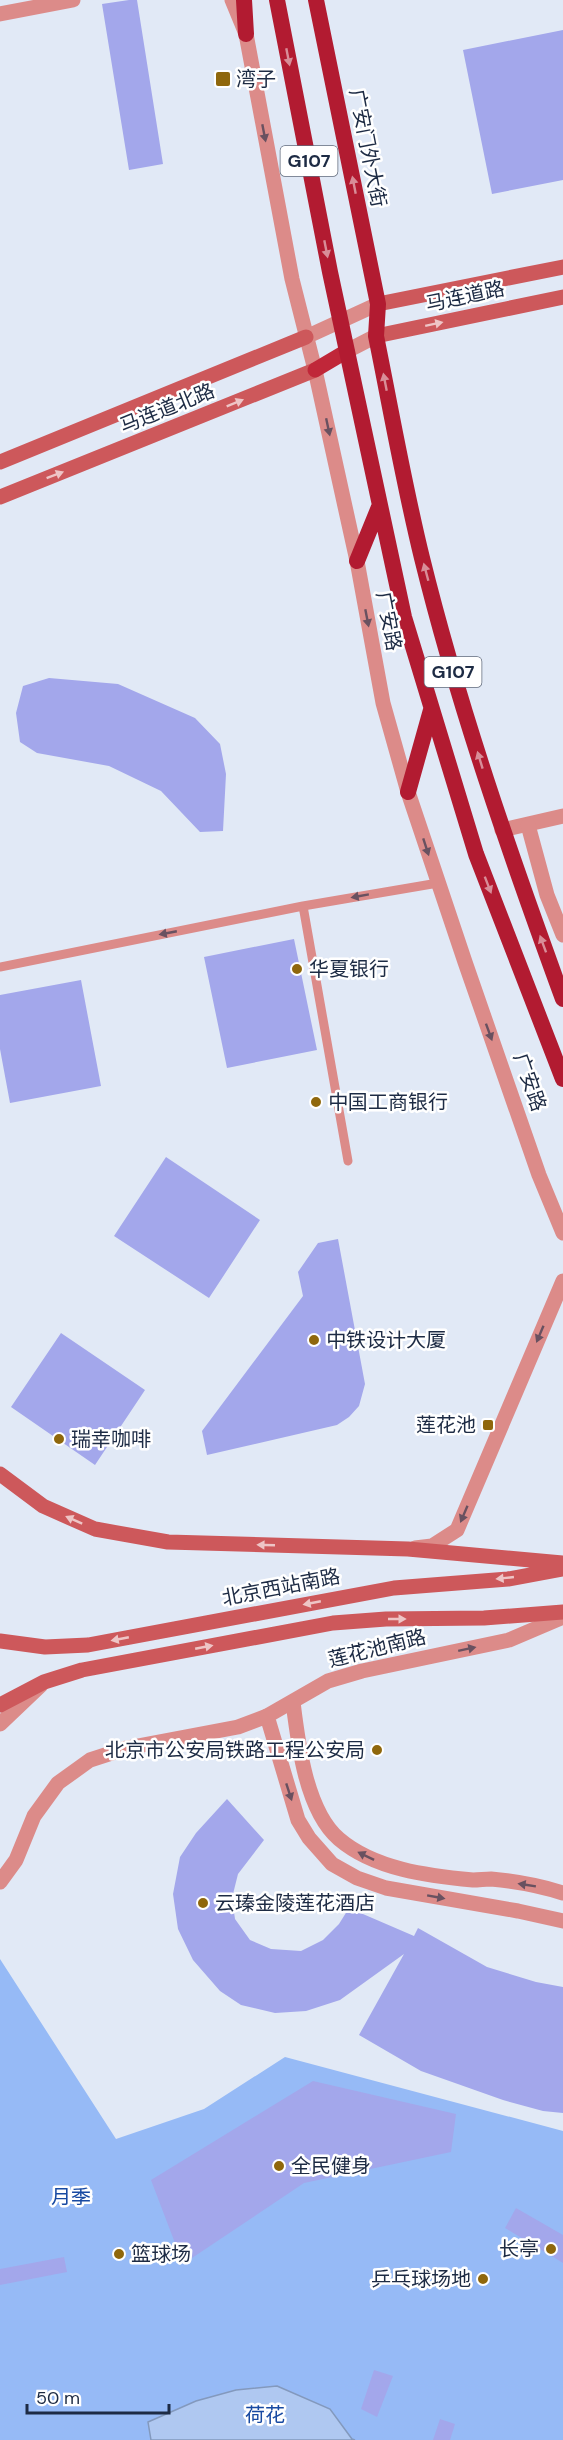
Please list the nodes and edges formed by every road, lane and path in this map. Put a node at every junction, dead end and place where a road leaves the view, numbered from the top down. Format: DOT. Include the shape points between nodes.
graph roads {
  1 [pos="73,0"];
  2 [pos="232,0"];
  3 [pos="244,0"];
  4 [pos="277,0"];
  5 [pos="316,0"];
  6 [pos="0,14"];
  7 [pos="246,34"];
  8 [pos="563,267"];
  9 [pos="563,297"];
  10 [pos="378,304"];
  11 [pos="343,322"];
  12 [pos="376,336"];
  13 [pos="306,338"];
  14 [pos="348,351"];
  15 [pos="315,370"];
  16 [pos="0,462"];
  17 [pos="0,496"];
  18 [pos="380,507"];
  19 [pos="357,561"];
  20 [pos="431,710"];
  21 [pos="408,792"];
  22 [pos="563,816"];
  23 [pos="528,825"];
  24 [pos="502,830"];
  25 [pos="438,883"];
  26 [pos="303,906"];
  27 [pos="563,935"];
  28 [pos="0,967"];
  29 [pos="563,999"];
  30 [pos="563,1079"];
  31 [pos="348,1161"];
  32 [pos="563,1233"];
  33 [pos="563,1281"];
  34 [pos="0,1474"];
  35 [pos="408,1549"];
  36 [pos="563,1563"];
  37 [pos="563,1569"];
  38 [pos="563,1615"];
  39 [pos="2,1641"];
  40 [pos="44,1682"];
  41 [pos="293,1702"];
  42 [pos="0,1705"];
  43 [pos="267,1716"];
  44 [pos="0,1724"];
  45 [pos="0,1882"];
  46 [pos="563,1893"];
  47 [pos="563,1921"];
  1 -- 6 [label="street"];
  2 -- 7 [label="street, 广安路"];
  3 -- 7 [label="highway"];
  4 -- 11 [label="highway, G107, one-way"];
  10 -- 5 [label="highway, 广安门外大街 / G107, one-way"];
  7 -- 13 [label="street, 广安路, one-way"];
  8 -- 10 [label="main road, 马连道路"];
  12 -- 9 [label="main road, 马连道路, one-way"];
  10 -- 11 [label="street, 马连道北路"];
  10 -- 12 [label="highway"];
  11 -- 13 [label="street, 马连道北路"];
  11 -- 14 [label="highway, 广安路"];
  12 -- 14 [label="street"];
  24 -- 12 [label="highway, G107, one-way" via="422,559"];
  13 -- 15 [label="street, 广安路"];
  13 -- 16 [label="main road, 马连道北路"];
  14 -- 15 [label="main road, 马连道北路"];
  14 -- 18 [label="highway, 广安路 / G107"];
  17 -- 15 [label="main road, 马连道北路, one-way"];
  15 -- 19 [label="street, 广安路, one-way"];
  18 -- 19 [label="highway"];
  18 -- 20 [label="highway, 广安路 / G107" via="404,617"];
  19 -- 21 [label="street, 广安路, one-way" via="383,703"];
  20 -- 21 [label="highway"];
  20 -- 30 [label="highway, 广安路 / G107, one-way" via="476,854"];
  21 -- 25 [label="street, 广安路, one-way"];
  22 -- 23 [label="street"];
  23 -- 24 [label="street"];
  23 -- 27 [label="street" via="547,895"];
  29 -- 24 [label="highway, G107, one-way"];
  25 -- 26 [label="lane, one-way"];
  25 -- 32 [label="street, 广安路, one-way" via="539,1175"];
  26 -- 28 [label="lane, one-way"];
  26 -- 31 [label="lane"];
  33 -- 35 [label="street, one-way" via="457,1530 432,1546"];
  35 -- 34 [label="main road, one-way" via="168,1542 95,1529 43,1506"];
  35 -- 36 [label="main road"];
  37 -- 39 [label="main road, 北京西站南路, one-way" via="508,1579 394,1588 88,1645 45,1647"];
  40 -- 38 [label="main road, one-way" via="82,1670 333,1623"];
  41 -- 38 [label="street, 莲花池南路, one-way" via="328,1680 509,1640"];
  40 -- 42 [label="main road"];
  40 -- 44 [label="street"];
  41 -- 43 [label="street, 莲花池南路"];
  46 -- 41 [label="street, one-way" via="391,1866 337,1838 316,1804 300,1753"];
  43 -- 45 [label="street, 莲花池南路" via="238,1727 127,1748 90,1760 58,1783 34,1816 16,1860"];
  43 -- 47 [label="street, one-way" via="298,1820 332,1864 386,1888"];
}
